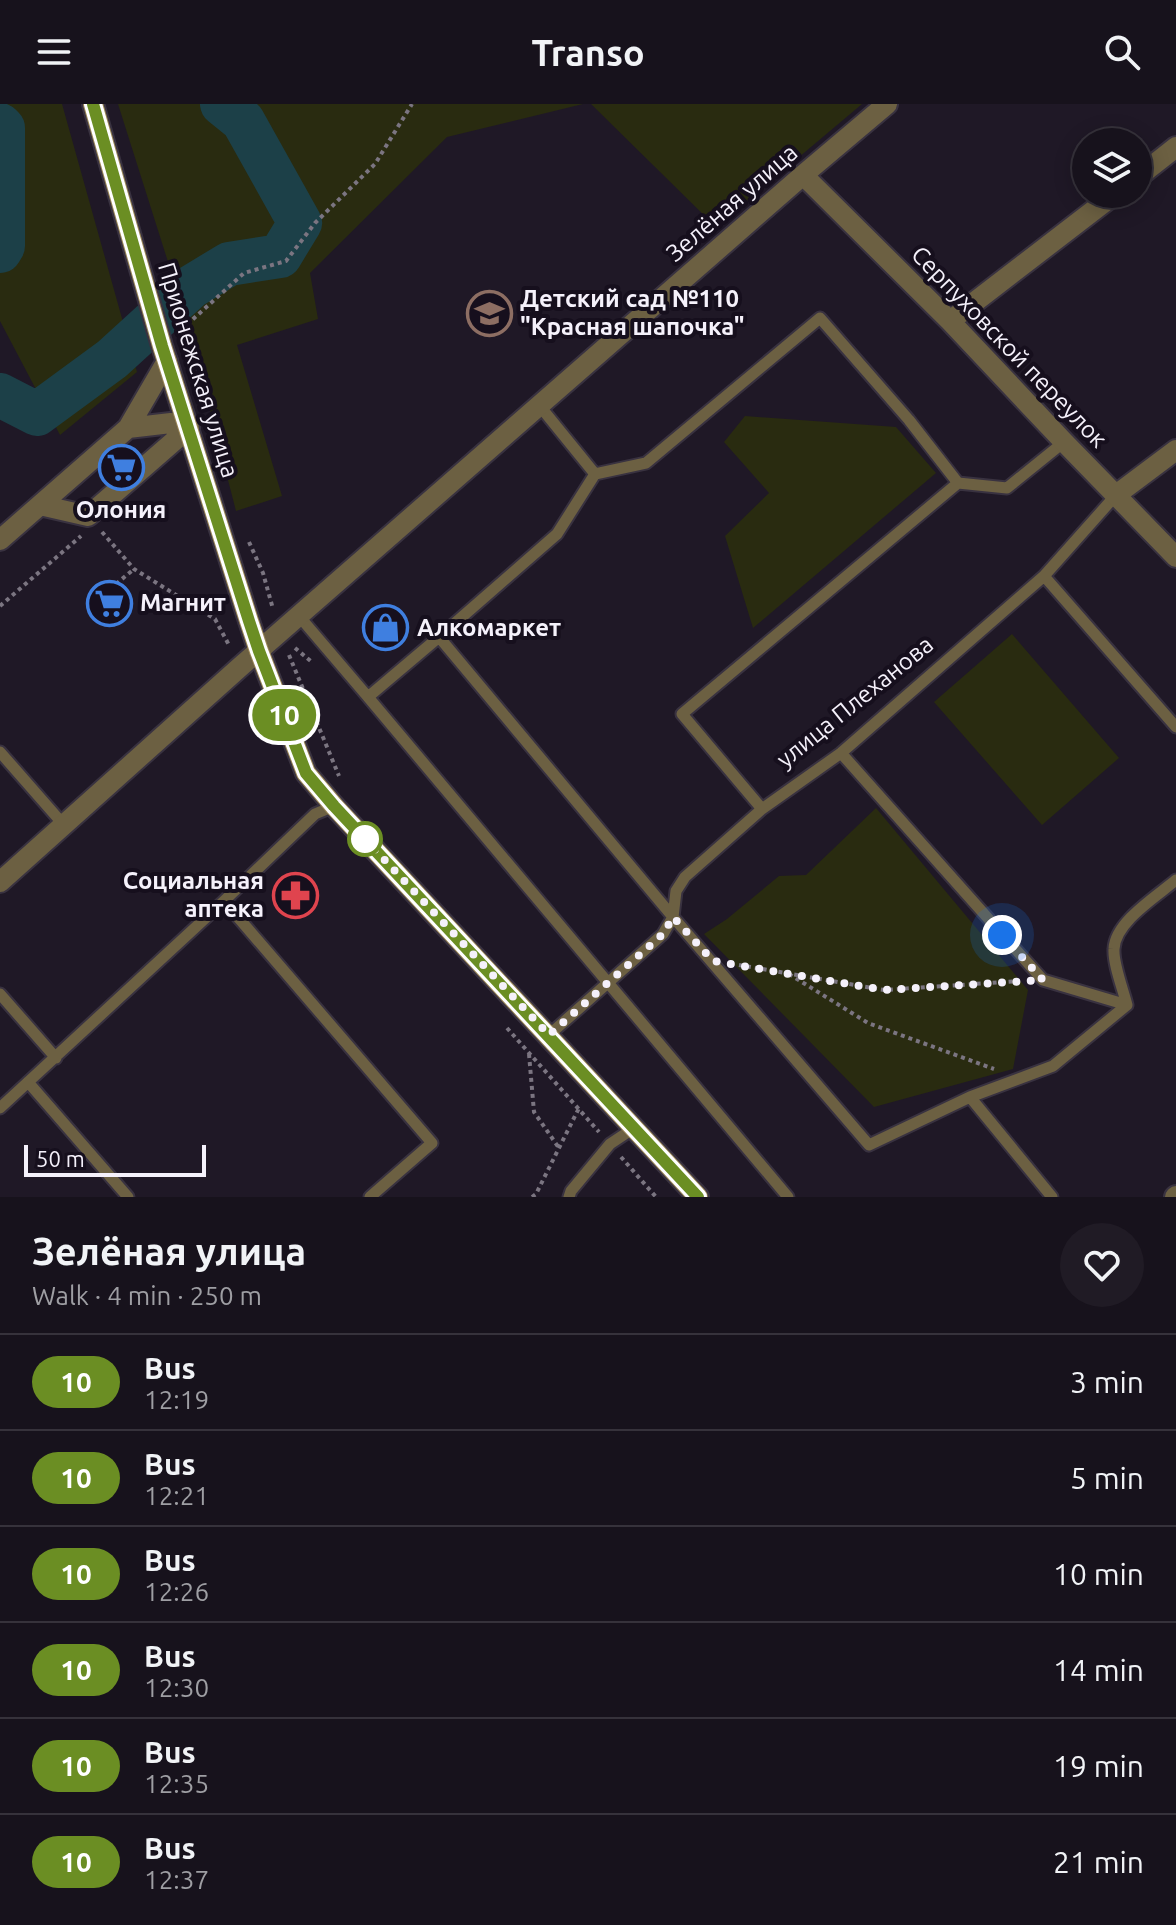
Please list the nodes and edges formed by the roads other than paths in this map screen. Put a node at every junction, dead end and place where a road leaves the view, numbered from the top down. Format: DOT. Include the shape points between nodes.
graph roads {
  1 [pos="93,104"];
  2 [pos="887,104"];
  3 [pos="1176,147"];
  4 [pos="1152,166"];
  5 [pos="803,175"];
  6 [pos="1097,208"];
  7 [pos="950,321"];
  8 [pos="164,354"];
  9 [pos="539,405"];
  10 [pos="128,428"];
  11 [pos="189,428"];
  12 [pos="1064,442"];
  13 [pos="1176,450"];
  14 [pos="595,474"];
  15 [pos="958,483"];
  16 [pos="1116,495"];
  17 [pos="40,505"];
  18 [pos="0,540"];
  19 [pos="1176,557"];
  20 [pos="1044,576"];
  21 [pos="299,616"];
  22 [pos="439,637"];
  23 [pos="259,651"];
  24 [pos="368,697"];
  25 [pos="1176,727"];
  26 [pos="0,752"];
  27 [pos="841,753"];
  28 [pos="334,806"];
  29 [pos="762,809"];
  30 [pos="63,824"];
  31 [pos="1176,880"];
  32 [pos="0,882"];
  33 [pos="224,901"];
  34 [pos="673,917"];
  35 [pos="608,984"];
  36 [pos="0,994"];
  37 [pos="1127,1005"];
  38 [pos="549,1035"];
  39 [pos="56,1058"];
  40 [pos="28,1082"];
  41 [pos="970,1097"];
  42 [pos="0,1108"];
  43 [pos="634,1128"];
  44 [pos="128,1197"];
  45 [pos="370,1197"];
  46 [pos="569,1197"];
  47 [pos="698,1197"];
  48 [pos="788,1197"];
  49 [pos="1052,1197"];
  1 -- 8 [label="main road, Прионежская улица"];
  2 -- 5 [label="street, Зелёная улица"];
  3 -- 4 [label="street"];
  5 -- 7 [label="street, Серпуховской переулок"];
  5 -- 9 [label="street, Зелёная улица"];
  6 -- 7 [label="street"];
  7 -- 12 [label="street, Серпуховской переулок"];
  8 -- 10 [label="street"];
  8 -- 11 [label="main road, Прионежская улица"];
  9 -- 14 [label="lane"];
  9 -- 21 [label="street, Зелёная улица"];
  10 -- 11 [label="street" via="171,423"];
  10 -- 17 [label="street"];
  11 -- 17 [label="street" via="88,516"];
  11 -- 23 [label="main road, Прионежская улица"];
  12 -- 15 [label="lane" via="1007,488"];
  12 -- 16 [label="street, Серпуховской переулок"];
  13 -- 16 [label="street, улица Плеханова"];
  14 -- 15 [label="lane" via="646,463 820,318"];
  14 -- 22 [label="lane" via="557,534"];
  15 -- 29 [label="lane" via="682,714"];
  16 -- 19 [label="street, Серпуховской переулок"];
  16 -- 20 [label="lane, улица Плеханова"];
  17 -- 18 [label="street"];
  20 -- 25 [label="lane"];
  20 -- 27 [label="lane, улица Плеханова"];
  21 -- 23 [label="street, Зелёная улица"];
  21 -- 24 [label="lane"];
  22 -- 24 [label="lane"];
  22 -- 34 [label="lane"];
  23 -- 28 [label="main road, Прионежская улица" via="306,773"];
  23 -- 30 [label="street, Зелёная улица"];
  24 -- 35 [label="lane"];
  26 -- 30 [label="lane"];
  27 -- 29 [label="lane, улица Плеханова"];
  27 -- 37 [label="lane" via="1043,980"];
  28 -- 33 [label="lane" via="315,814"];
  28 -- 38 [label="main road, Прионежская улица"];
  29 -- 34 [label="lane, улица Плеханова" via="685,877 676,891"];
  30 -- 32 [label="street, Зелёная улица"];
  31 -- 37 [label="lane" via="1116,936 1114,952"];
  33 -- 39 [label="lane"];
  33 -- 45 [label="lane" via="432,1143"];
  34 -- 35 [label="lane, улица Плеханова" via="663,934"];
  34 -- 41 [label="lane" via="869,1145"];
  35 -- 38 [label="lane, улица Плеханова"];
  35 -- 48 [label="lane"];
  36 -- 39 [label="lane"];
  37 -- 41 [label="lane" via="1053,1066"];
  38 -- 43 [label="main road, Прионежская улица"];
  39 -- 40 [label="lane"];
  40 -- 42 [label="lane"];
  40 -- 44 [label="lane"];
  41 -- 49 [label="lane"];
  43 -- 46 [label="lane" via="610,1144"];
  43 -- 47 [label="main road, Прионежская улица"];
}
